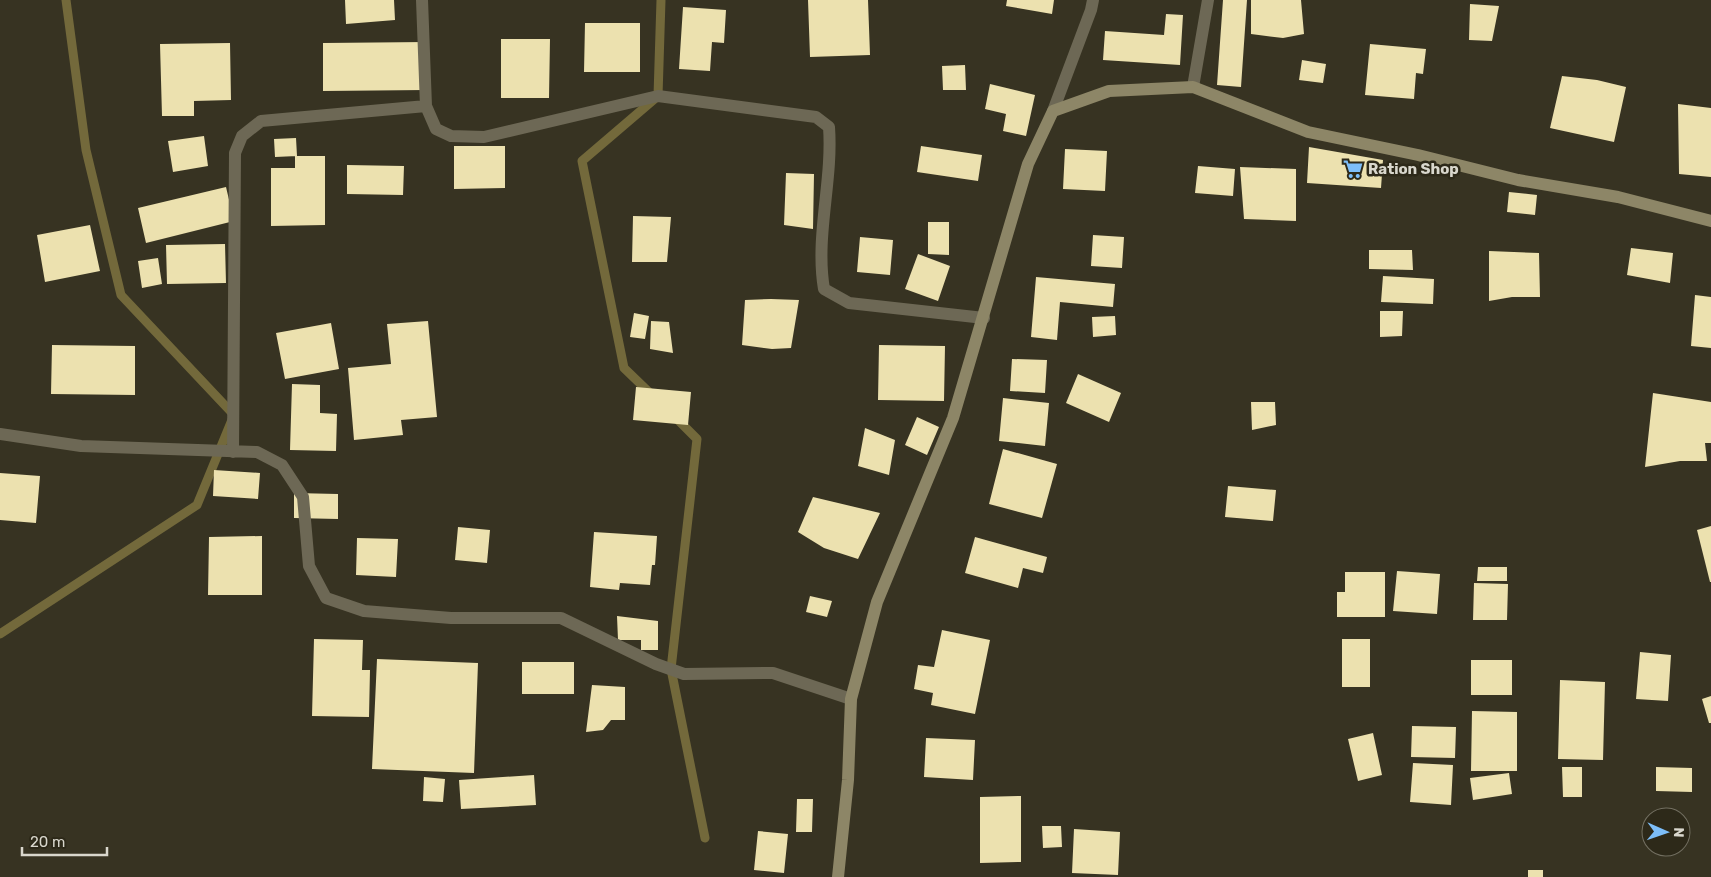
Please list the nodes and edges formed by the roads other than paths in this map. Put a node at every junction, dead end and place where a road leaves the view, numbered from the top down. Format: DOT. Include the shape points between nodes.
graph roads {
  1 [pos="422,0"];
  2 [pos="1093,0"];
  3 [pos="1208,0"];
  4 [pos="1192,87"];
  5 [pos="426,106"];
  6 [pos="1054,111"];
  7 [pos="1711,221"];
  8 [pos="984,318"];
  9 [pos="0,434"];
  10 [pos="233,452"];
  11 [pos="851,699"];
  12 [pos="838,877"];
  1 -- 5 [label="street"];
  2 -- 6 [label="street"];
  3 -- 4 [label="street"];
  4 -- 6 [label="main road" via="1110,91"];
  4 -- 7 [label="main road" via="1308,132 1518,180 1618,197"];
  5 -- 8 [label="street" via="436,129 452,136 484,137 658,96 816,117 829,127 831,153 820,269 824,289 849,303"];
  5 -- 10 [label="street" via="261,121 242,136 235,153"];
  6 -- 8 [label="main road" via="1028,164"];
  8 -- 11 [label="main road" via="953,418 877,602"];
  9 -- 10 [label="street" via="81,446"];
  10 -- 11 [label="street" via="257,452 282,465 302,497 309,566 326,598 364,611 451,618 561,618 656,664 684,674 773,673"];
  11 -- 12 [label="main road" via="848,780"];
}
